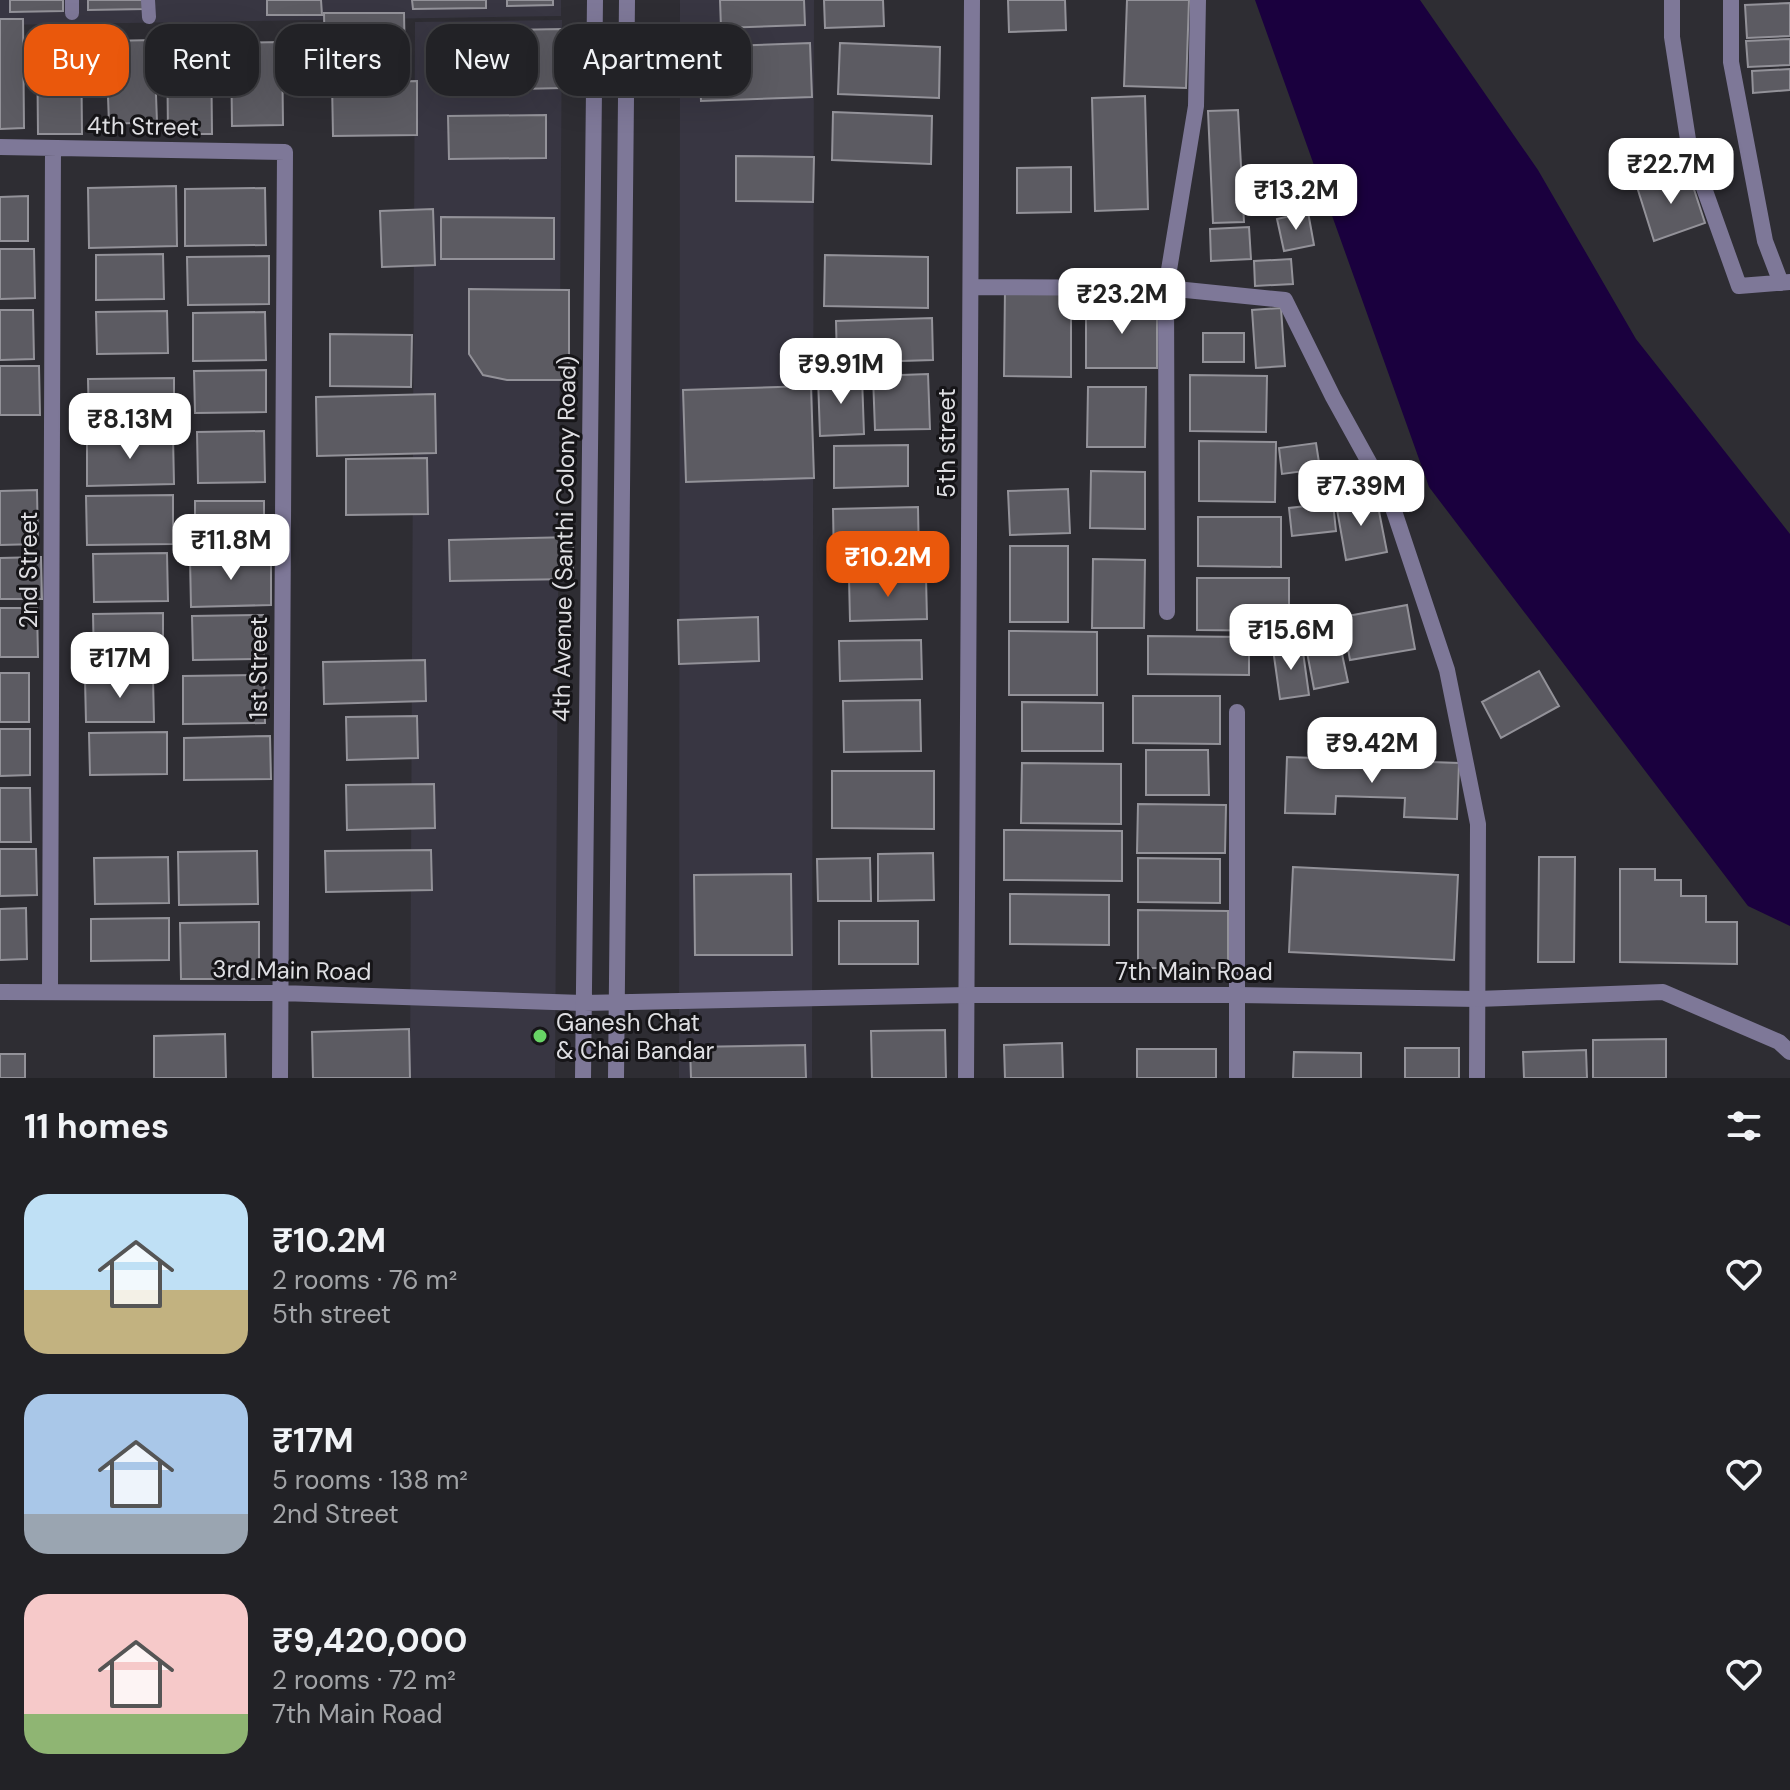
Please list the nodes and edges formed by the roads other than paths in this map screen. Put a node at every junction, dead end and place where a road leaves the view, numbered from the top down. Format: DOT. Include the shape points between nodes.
graph roads {
  1 [pos="148,0"];
  2 [pos="595,0"];
  3 [pos="627,0"];
  4 [pos="972,0"];
  5 [pos="1198,0"];
  6 [pos="1672,0"];
  7 [pos="1731,0"];
  8 [pos="149,17"];
  9 [pos="0,147"];
  10 [pos="53,148"];
  11 [pos="285,152"];
  12 [pos="1786,282"];
  13 [pos="971,287"];
  14 [pos="1166,288"];
  15 [pos="1167,612"];
  16 [pos="1237,712"];
  17 [pos="0,992"];
  18 [pos="50,992"];
  19 [pos="280,993"];
  20 [pos="967,995"];
  21 [pos="1237,995"];
  22 [pos="1477,999"];
  23 [pos="583,1003"];
  24 [pos="615,1003"];
  25 [pos="1790,1052"];
  26 [pos="280,1078"];
  27 [pos="583,1078"];
  28 [pos="616,1078"];
  29 [pos="966,1078"];
  30 [pos="1237,1078"];
  31 [pos="1477,1078"];
  1 -- 8 [label="lane"];
  2 -- 23 [label="street, 4th Avenue (Santhi Colony Road)"];
  3 -- 24 [label="street"];
  4 -- 13 [label="street, 5th street"];
  5 -- 14 [label="street" via="1196,106"];
  6 -- 12 [label="street" via="1672,37 1689,146 1739,286"];
  7 -- 12 [label="street" via="1731,62 1765,241"];
  9 -- 10 [label="street, 4th Street"];
  10 -- 11 [label="street, 4th Street"];
  10 -- 18 [label="street, 2nd Street"];
  11 -- 19 [label="street, 1st Street"];
  13 -- 14 [label="street"];
  13 -- 20 [label="street, 5th street"];
  14 -- 15 [label="street"];
  14 -- 22 [label="street" via="1285,300 1391,502 1447,670 1478,824"];
  16 -- 21 [label="street"];
  17 -- 18 [label="street, 3rd Main Road"];
  18 -- 19 [label="street, 3rd Main Road"];
  19 -- 23 [label="street, 3rd Main Road"];
  19 -- 26 [label="street"];
  20 -- 21 [label="street, 7th Main Road"];
  20 -- 24 [label="street, 7th Main Road"];
  20 -- 29 [label="street, 5th street"];
  21 -- 22 [label="street, 7th Main Road"];
  21 -- 30 [label="street"];
  22 -- 25 [label="street, 7th Main Road" via="1663,992 1779,1042"];
  22 -- 31 [label="street"];
  23 -- 24 [label="street, 7th Main Road"];
  23 -- 27 [label="street, 4th Avenue (Santhi Colony Road)"];
  24 -- 28 [label="street"];
}
